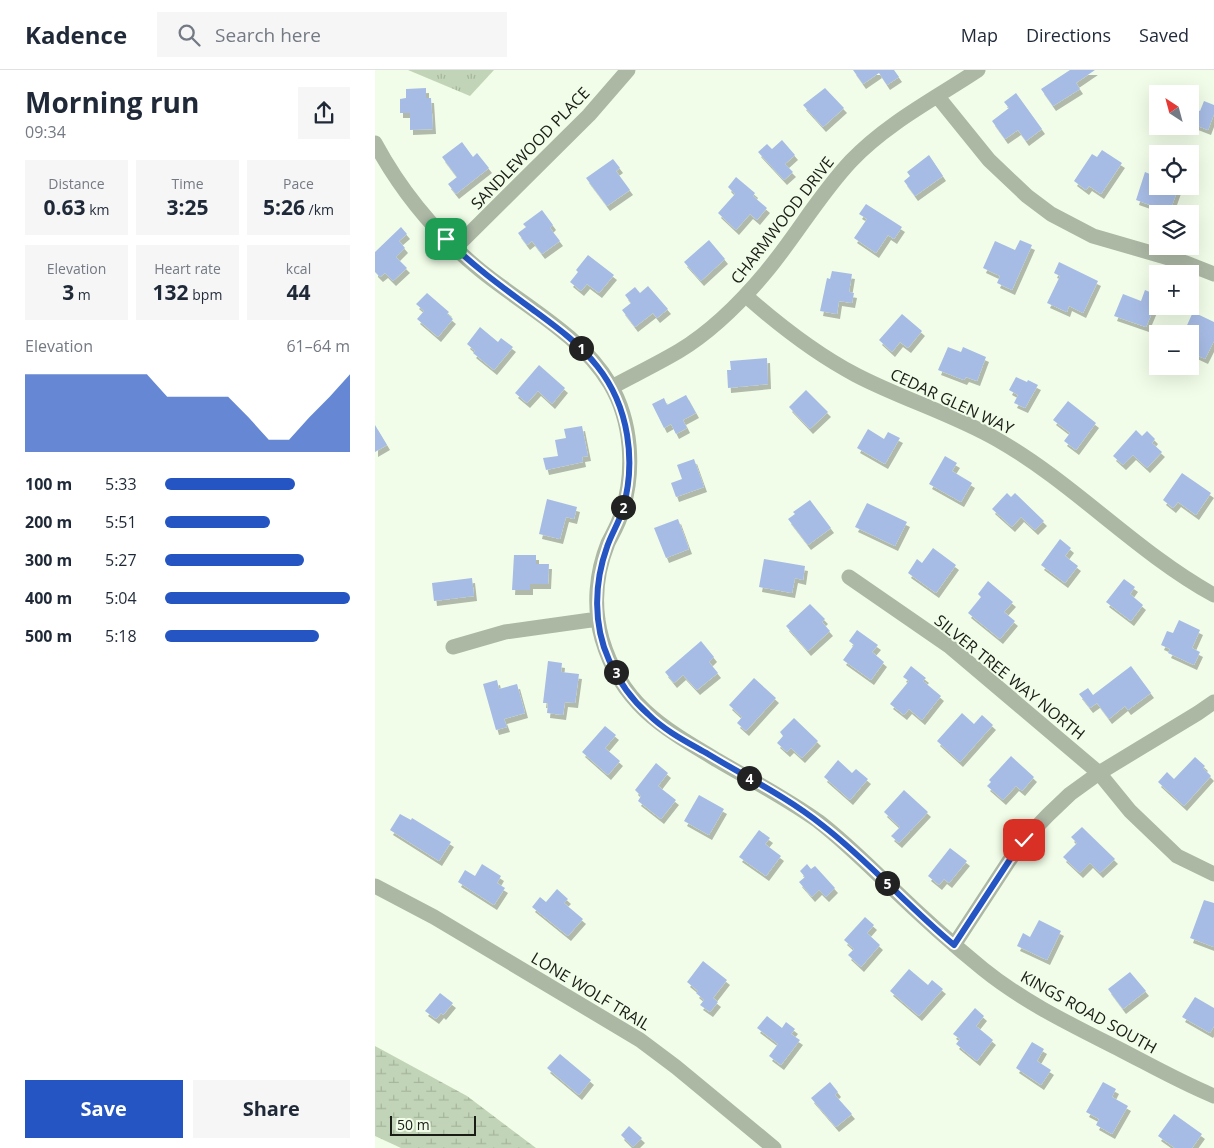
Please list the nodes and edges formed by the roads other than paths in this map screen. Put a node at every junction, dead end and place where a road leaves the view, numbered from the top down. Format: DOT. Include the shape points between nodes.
graph roads {
  1 [pos="628,70"];
  2 [pos="978,70"];
  3 [pos="937,97"];
  4 [pos="375,143"];
  5 [pos="455,248"];
  6 [pos="1214,274"];
  7 [pos="745,296"];
  8 [pos="612,387"];
  9 [pos="849,577"];
  10 [pos="1214,594"];
  11 [pos="598,620"];
  12 [pos="453,647"];
  13 [pos="1214,702"];
  14 [pos="1099,773"];
  15 [pos="1214,874"];
  16 [pos="375,886"];
  17 [pos="954,945"];
  18 [pos="1214,1096"];
  19 [pos="774,1148"];
  1 -- 5 [label="street, SANDLEWOOD PLACE" via="589,115"];
  2 -- 3 [label="street, CHARMWOOD DRIVE"];
  3 -- 6 [label="street" via="989,160 1051,214 1093,236"];
  3 -- 7 [label="street, CHARMWOOD DRIVE" via="874,140 852,160"];
  4 -- 5 [label="street, KINGS ROAD SOUTH" via="407,195"];
  5 -- 8 [label="street, KINGS ROAD SOUTH" via="580,347"];
  7 -- 8 [label="street, CHARMWOOD DRIVE" via="703,335"];
  7 -- 10 [label="street, CEDAR GLEN WAY" via="838,366 975,428 1034,462 1152,554"];
  8 -- 11 [label="street, KINGS ROAD SOUTH" via="627,433 630,471 622,513 600,572"];
  9 -- 14 [label="street, SILVER TREE WAY NORTH" via="949,646"];
  11 -- 12 [label="street" via="505,632"];
  11 -- 17 [label="street, KINGS ROAD SOUTH" via="608,658 632,698 646,713 661,726 821,824"];
  13 -- 14 [label="street"];
  14 -- 15 [label="street, SILVER TREE WAY NORTH" via="1131,812 1177,856"];
  14 -- 17 [label="street" via="1053,810 1024,840"];
  16 -- 19 [label="street, LONE WOLF TRAIL" via="434,917 640,1040"];
  17 -- 18 [label="street, KINGS ROAD SOUTH" via="1006,986 1045,1010"];
}
